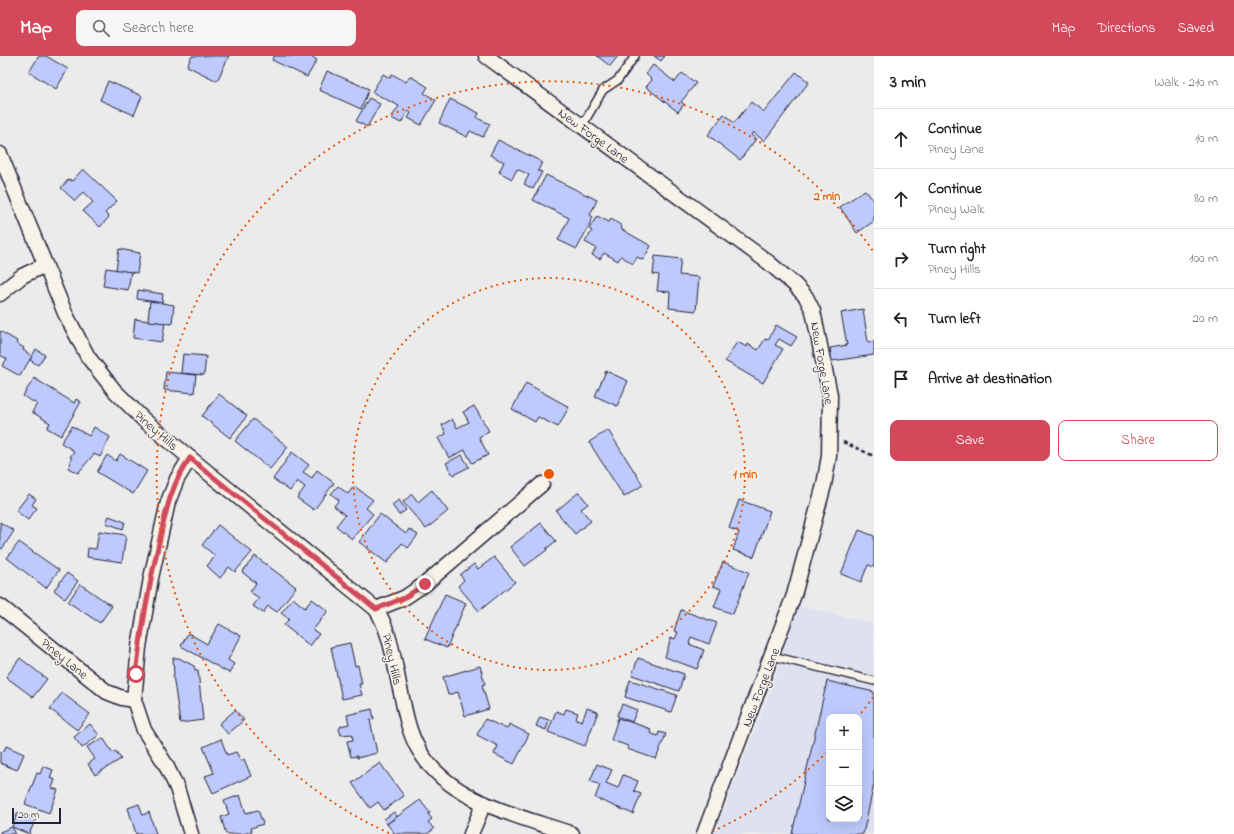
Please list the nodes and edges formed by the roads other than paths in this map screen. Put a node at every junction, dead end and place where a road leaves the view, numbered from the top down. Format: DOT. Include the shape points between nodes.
graph roads {
  1 [pos="486,56"];
  2 [pos="635,56"];
  3 [pos="582,126"];
  4 [pos="0,154"];
  5 [pos="45,265"];
  6 [pos="0,294"];
  7 [pos="190,458"];
  8 [pos="542,484"];
  9 [pos="0,606"];
  10 [pos="376,609"];
  11 [pos="772,656"];
  12 [pos="874,681"];
  13 [pos="134,700"];
  14 [pos="484,803"];
  15 [pos="191,834"];
  16 [pos="471,834"];
  17 [pos="572,834"];
  18 [pos="704,834"];
  1 -- 3 [label="street, New Forge Lane"];
  2 -- 3 [label="lane" via="618,80 603,90"];
  3 -- 11 [label="street, New Forge Lane" via="768,262 795,285 813,311 830,395 830,436 824,486 794,595"];
  4 -- 5 [label="street, Piney Hills"];
  5 -- 6 [label="street" via="22,276"];
  5 -- 7 [label="street, Piney Hills" via="65,314 88,357 119,395 144,420"];
  7 -- 10 [label="street, Piney Hills"];
  7 -- 13 [label="street" via="177,479 168,502 139,647"];
  8 -- 10 [label="street" via="425,584 404,598"];
  9 -- 13 [label="street, Piney Lane" via="107,692"];
  10 -- 14 [label="street, Piney Hills" via="384,621 401,693 418,749 428,765 443,780 463,794"];
  11 -- 12 [label="lane"];
  11 -- 18 [label="street, New Forge Lane"];
  13 -- 15 [label="street" via="144,730 177,788"];
  14 -- 16 [label="street"];
  14 -- 17 [label="street, Piney Hills"];
}
